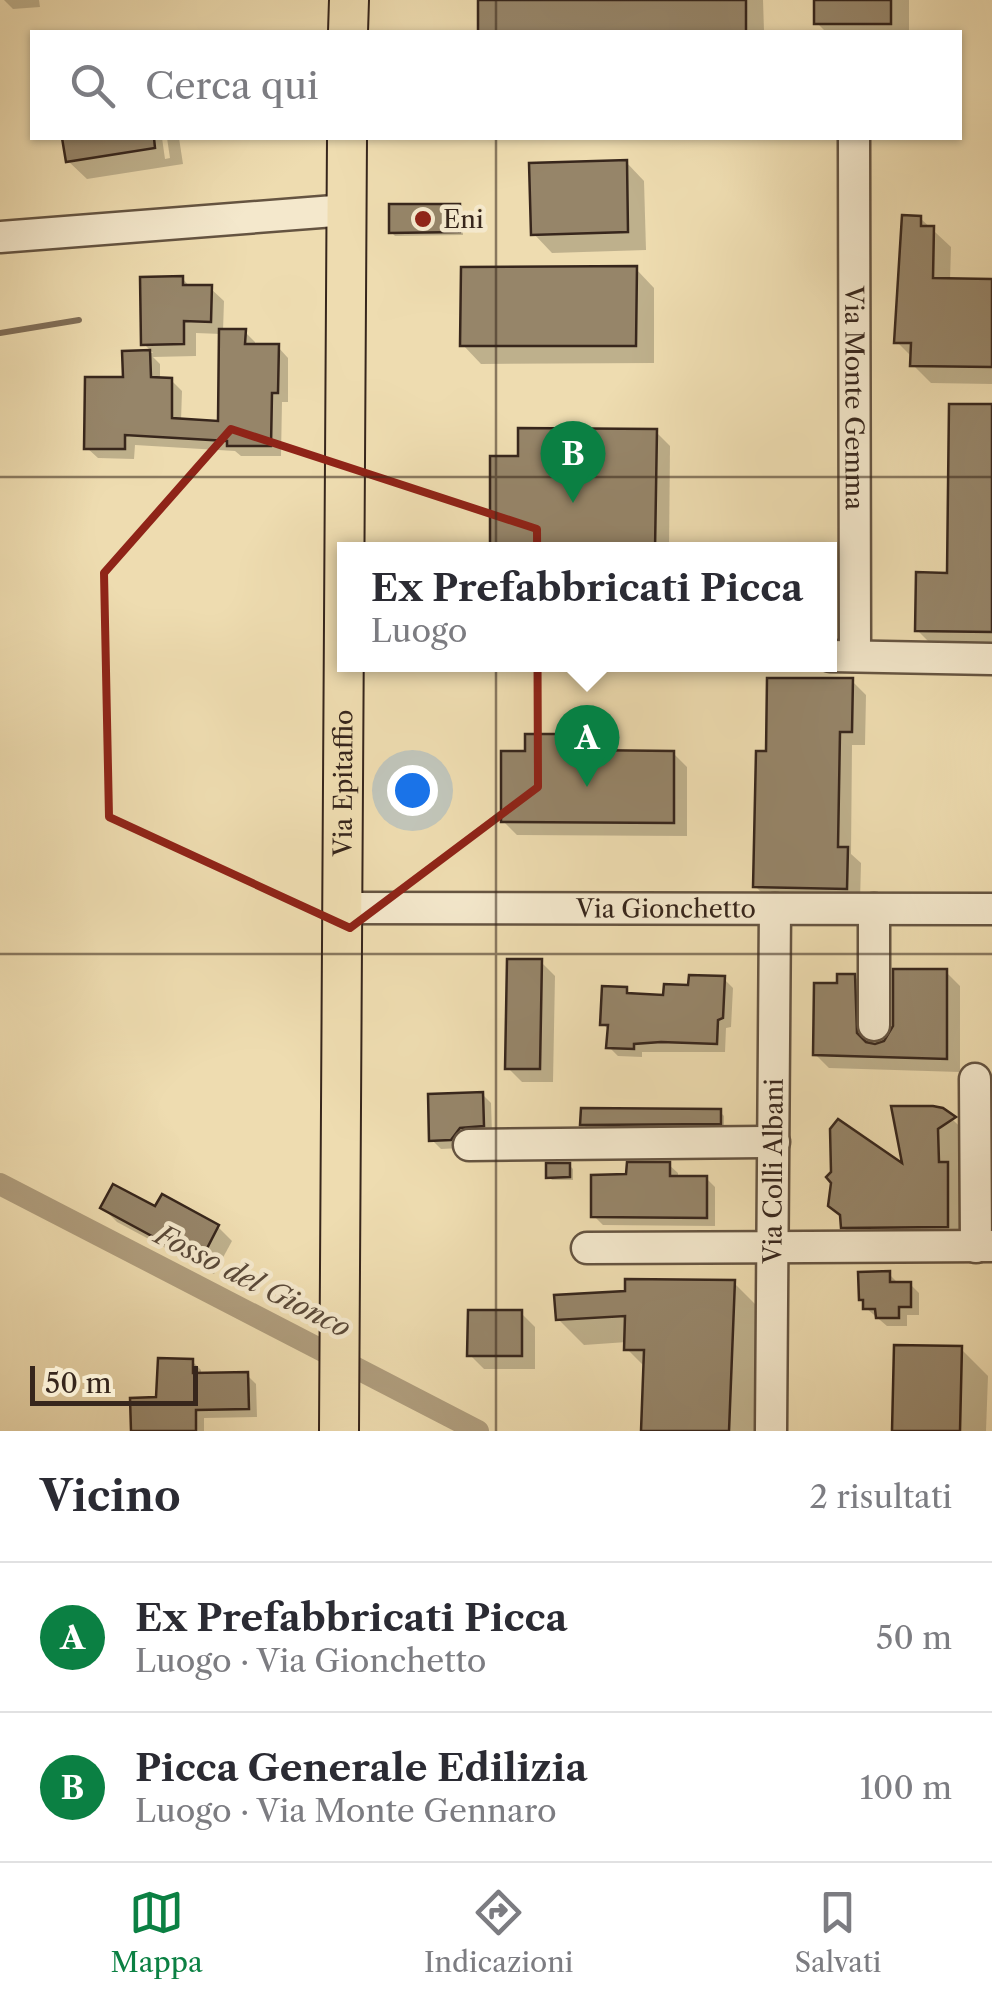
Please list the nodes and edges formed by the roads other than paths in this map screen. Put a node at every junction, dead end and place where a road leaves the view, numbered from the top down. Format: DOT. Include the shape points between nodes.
graph roads {
  1 [pos="349,0"];
  2 [pos="348,30"];
  3 [pos="348,140"];
  4 [pos="854,140"];
  5 [pos="347,210"];
  6 [pos="0,237"];
  7 [pos="345,542"];
  8 [pos="842,656"];
  9 [pos="992,658"];
  10 [pos="344,672"];
  11 [pos="341,908"];
  12 [pos="775,909"];
  13 [pos="874,909"];
  14 [pos="992,909"];
  15 [pos="874,1025"];
  16 [pos="975,1078"];
  17 [pos="774,1142"];
  18 [pos="469,1145"];
  19 [pos="984,1246"];
  20 [pos="587,1248"];
  21 [pos="772,1248"];
  22 [pos="340,1415"];
  23 [pos="771,1431"];
  1 -- 2 [label="main road"];
  3 -- 5 [label="main road, Via Epitaffio"];
  4 -- 8 [label="street, Via Monte Gemma"];
  5 -- 6 [label="street"];
  5 -- 7 [label="main road, Via Epitaffio"];
  8 -- 9 [label="street"];
  10 -- 11 [label="main road, Via Epitaffio"];
  11 -- 12 [label="street, Via Gionchetto"];
  11 -- 22 [label="main road, Via Epitaffio"];
  12 -- 13 [label="street, Via Gionchetto"];
  12 -- 17 [label="street, Via Colli Albani"];
  13 -- 14 [label="street, Via Gionchetto"];
  13 -- 15 [label="street"];
  16 -- 19 [label="street"];
  17 -- 18 [label="street"];
  17 -- 21 [label="street, Via Colli Albani"];
  19 -- 21 [label="street"];
  20 -- 21 [label="street"];
  21 -- 23 [label="street, Via Colli Albani"];
}
